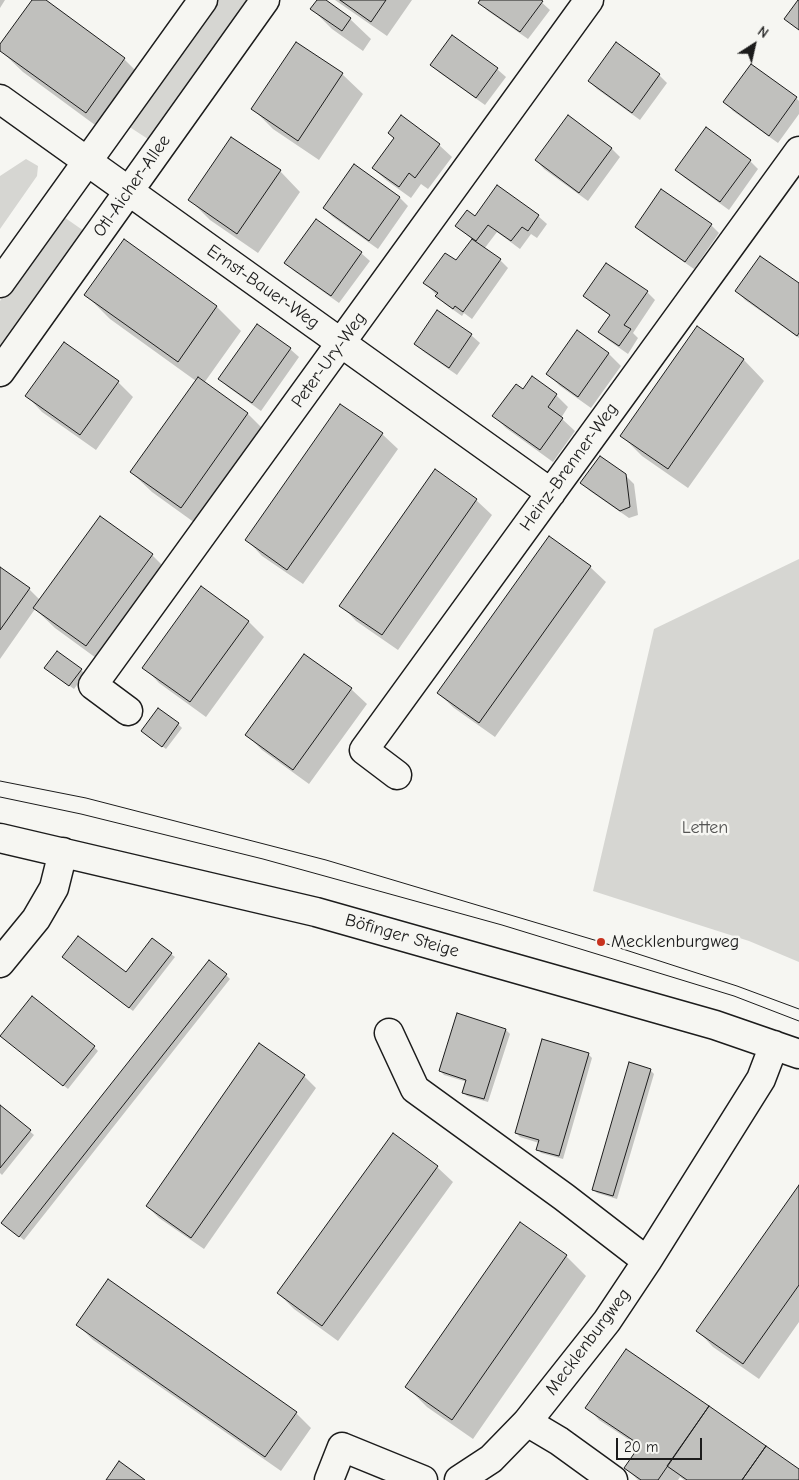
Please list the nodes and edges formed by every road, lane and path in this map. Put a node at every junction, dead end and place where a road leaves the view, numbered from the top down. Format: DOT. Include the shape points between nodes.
graph roads {
  1 [pos="203,0"];
  2 [pos="265,0"];
  3 [pos="589,0"];
  4 [pos="0,99"];
  5 [pos="799,151"];
  6 [pos="87,162"];
  7 [pos="128,191"];
  8 [pos="0,283"];
  9 [pos="341,343"];
  10 [pos="0,372"];
  11 [pos="551,493"];
  12 [pos="128,711"];
  13 [pos="397,775"];
  14 [pos="0,838"];
  15 [pos="64,852"];
  16 [pos="0,963"];
  17 [pos="389,1033"];
  18 [pos="787,1050"];
  19 [pos="647,1262"];
  20 [pos="527,1422"];
  21 [pos="329,1480"];
  22 [pos="423,1480"];
  23 [pos="458,1480"];
  24 [pos="613,1480"];
  1 -- 6 [label="street"];
  2 -- 7 [label="street, Otl-Aicher-Allee"];
  3 -- 9 [label="street, Peter-Ury-Weg"];
  4 -- 6 [label="street, Ernst-Bauer-Weg"];
  5 -- 11 [label="street, Heinz-Brenner-Weg"];
  6 -- 7 [label="street, Ernst-Bauer-Weg"];
  6 -- 8 [label="street"];
  7 -- 9 [label="street, Ernst-Bauer-Weg"];
  7 -- 10 [label="street, Otl-Aicher-Allee"];
  9 -- 11 [label="street, Ernst-Bauer-Weg"];
  9 -- 12 [label="street, Peter-Ury-Weg" via="93,686"];
  11 -- 13 [label="street, Heinz-Brenner-Weg" via="364,750"];
  14 -- 15 [label="street, Böfinger Steige"];
  15 -- 16 [label="street" via="54,888 36,919"];
  15 -- 18 [label="street, Böfinger Steige" via="316,912 715,1025"];
  17 -- 19 [label="street" via="415,1089 540,1179"];
  18 -- 19 [label="street, Mecklenburgweg" via="761,1079"];
  19 -- 20 [label="street, Mecklenburgweg" via="607,1321"];
  20 -- 23 [label="street, Mecklenburgweg" via="491,1459"];
  20 -- 24 [label="street"];
  21 -- 22 [label="street" via="342,1448"];
}
